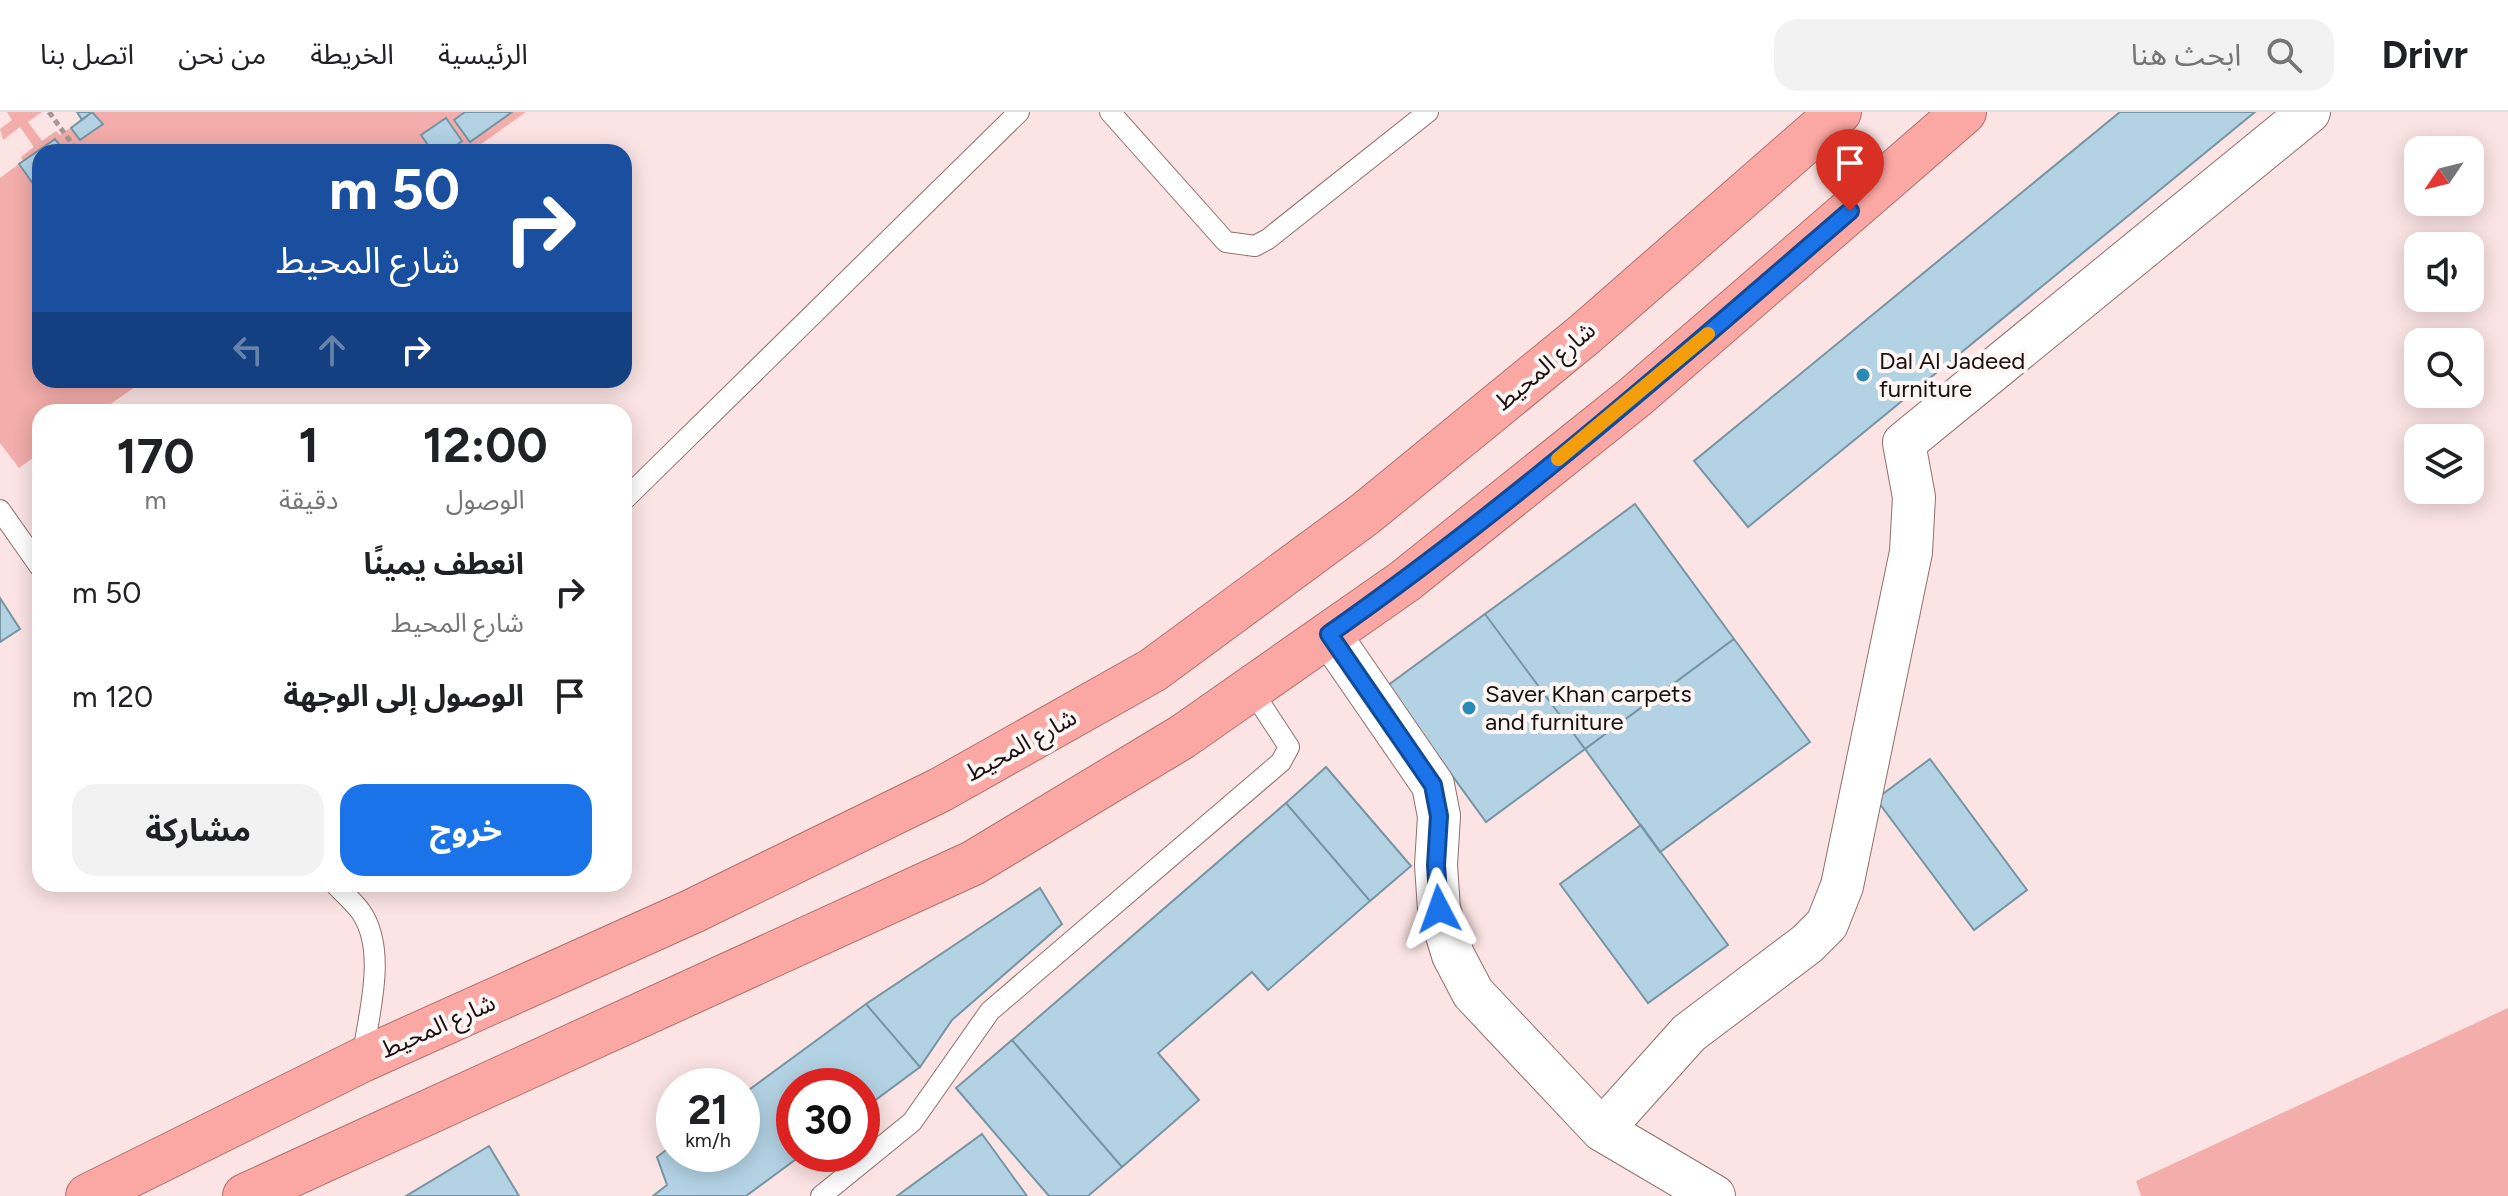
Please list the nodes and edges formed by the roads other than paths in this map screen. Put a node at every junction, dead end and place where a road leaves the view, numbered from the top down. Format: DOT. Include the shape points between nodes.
graph roads {
  1 [pos="1019,112"];
  2 [pos="1110,112"];
  3 [pos="1428,112"];
  4 [pos="1839,112"];
  5 [pos="1964,112"];
  6 [pos="2309,112"];
  7 [pos="632,492"];
  8 [pos="0,510"];
  9 [pos="32,556"];
  10 [pos="1329,634"];
  11 [pos="1251,689"];
  12 [pos="342,892"];
  13 [pos="362,1060"];
  14 [pos="1602,1130"];
  15 [pos="88,1196"];
  16 [pos="245,1196"];
  17 [pos="821,1196"];
  18 [pos="1714,1196"];
  1 -- 7 [label="lane"];
  2 -- 3 [label="lane" via="1215,232 1226,242 1255,246"];
  4 -- 13 [label="highway, شارع المحيط" via="1585,334 1365,514 1153,670 940,790 693,911"];
  5 -- 10 [label="highway" via="1635,397 1405,581"];
  6 -- 14 [label="street" via="1904,443 1914,497 1911,552 1842,886 1827,924 1689,1033"];
  8 -- 9 [label="lane"];
  10 -- 11 [label="highway"];
  10 -- 14 [label="street" via="1433,785 1439,816 1439,909 1453,955 1473,993"];
  11 -- 16 [label="highway" via="1182,737 973,863"];
  11 -- 17 [label="lane" via="1289,747 1281,762 990,1011 912,1122"];
  12 -- 13 [label="lane" via="370,931 374,962"];
  13 -- 15 [label="highway, شارع المحيط"];
  14 -- 18 [label="street"];
}
